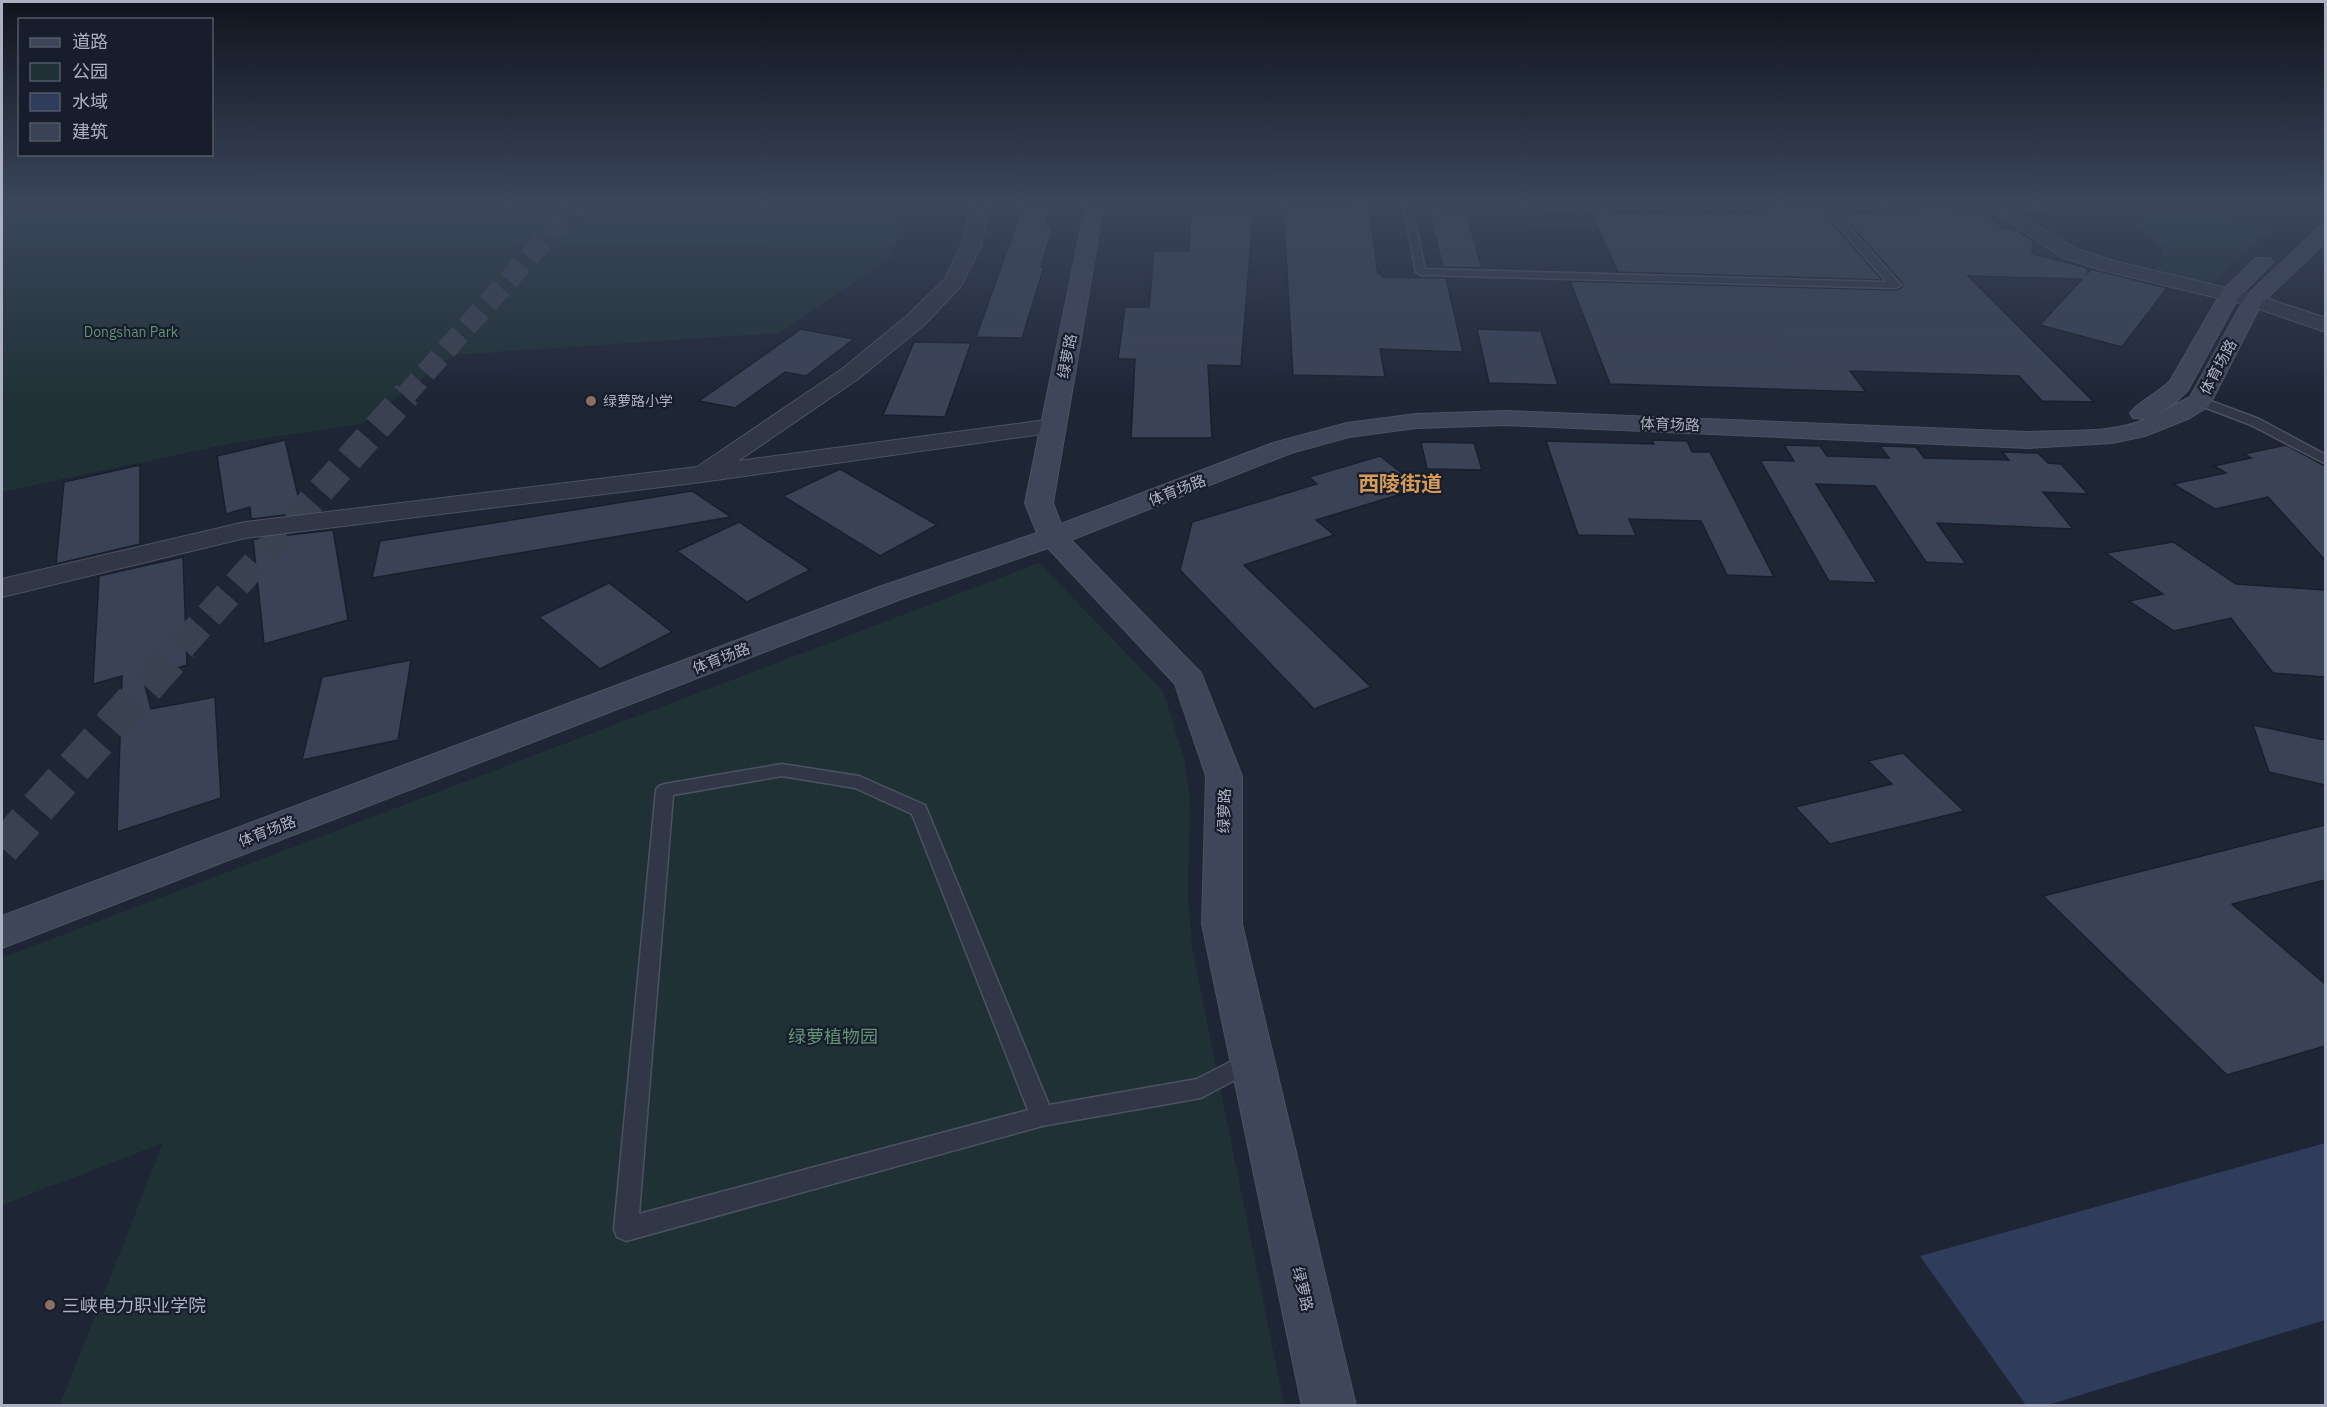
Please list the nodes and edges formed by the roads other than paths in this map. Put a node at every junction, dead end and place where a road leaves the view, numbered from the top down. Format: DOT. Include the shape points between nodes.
graph roads {
  1 [pos="960,269"];
  2 [pos="1083,269"];
  3 [pos="1420,269"];
  4 [pos="1881,269"];
  5 [pos="2119,269"];
  6 [pos="2265,269"];
  7 [pos="2278,269"];
  8 [pos="2241,298"];
  9 [pos="2325,326"];
  10 [pos="2200,401"];
  11 [pos="1054,426"];
  12 [pos="2325,460"];
  13 [pos="702,474"];
  14 [pos="1050,531"];
  15 [pos="2,588"];
  16 [pos="2,908"];
  17 [pos="2,932"];
  18 [pos="1252,1060"];
  19 [pos="1042,1116"];
  20 [pos="1329,1406"];
  1 -- 13 [label="street" via="954,282 916,320 850,374"];
  2 -- 11 [label="main road, 绿萝路"];
  3 -- 4 [label="lane" via="1421,272 1896,285"];
  5 -- 8 [label="street"];
  6 -- 8 [label="main road, 体育场路"];
  7 -- 8 [label="main road, 体育场路"];
  8 -- 9 [label="street"];
  8 -- 10 [label="main road, 体育场路"];
  8 -- 14 [label="main road, 体育场路" via="2180,385 2149,409 2119,422 2077,427 1970,429 1509,409 1411,412 1340,420 1270,439"];
  10 -- 12 [label="lane" via="2255,422"];
  10 -- 14 [label="main road, 体育场路" via="2145,429 2040,439 1506,418 1416,421 1347,430 1282,448"];
  11 -- 13 [label="street"];
  11 -- 14 [label="main road, 绿萝路" via="1039,503"];
  13 -- 15 [label="street" via="245,530"];
  14 -- 16 [label="main road, 体育场路" via="952,561 478,728"];
  14 -- 17 [label="main road, 体育场路"];
  14 -- 18 [label="main road, 绿萝路" via="1190,680 1224,776 1222,924"];
  18 -- 19 [label="lane" via="1201,1088"];
  18 -- 20 [label="main road, 绿萝路"];
  19 -- 19 [label="lane" via="920,810 859,782 782,770 665,790 626,1229"];
}
